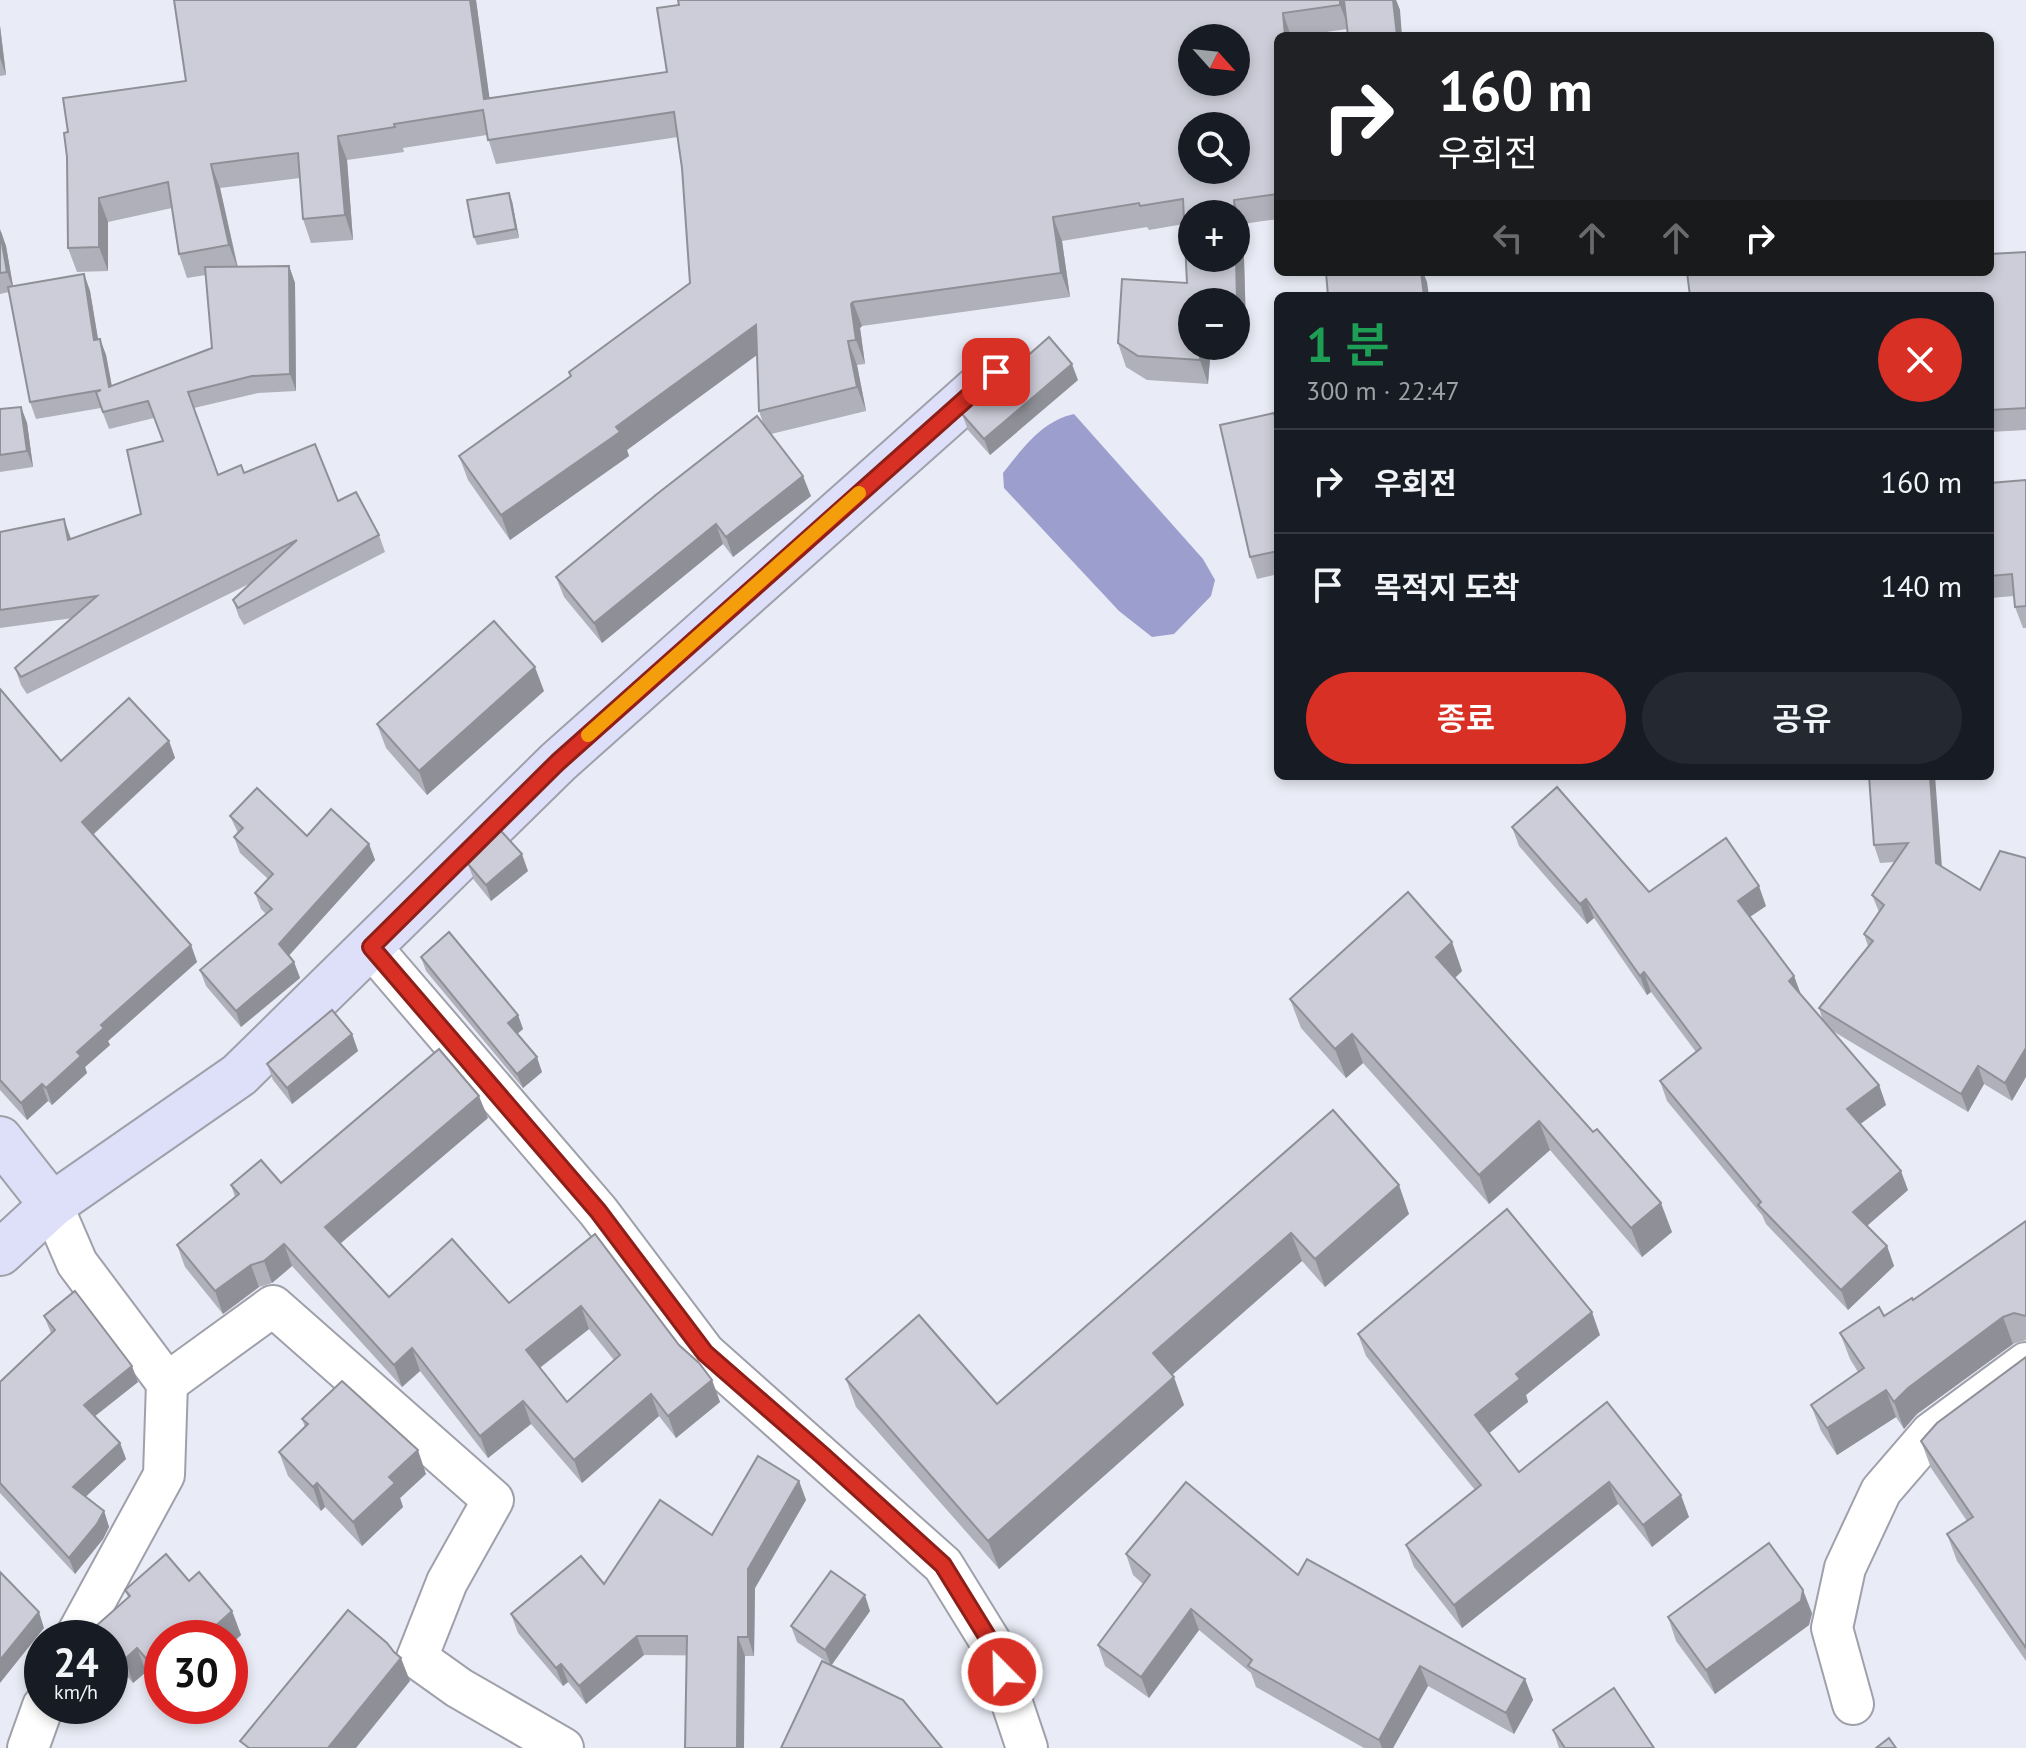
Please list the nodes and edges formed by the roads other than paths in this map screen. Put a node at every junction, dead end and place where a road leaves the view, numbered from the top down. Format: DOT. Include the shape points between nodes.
graph roads {
  1 [pos="996,372"];
  2 [pos="371,947"];
  3 [pos="0,1139"];
  4 [pos="52,1205"];
  5 [pos="0,1253"];
  6 [pos="2026,1363"];
  7 [pos="167,1383"];
  8 [pos="85,1620"];
  9 [pos="1853,1704"];
  10 [pos="37,1724"];
  11 [pos="28,1748"];
  12 [pos="563,1748"];
  13 [pos="1027,1748"];
  1 -- 2 [label="street" via="558,762"];
  2 -- 4 [label="street" via="239,1075"];
  2 -- 13 [label="street" via="598,1211 705,1353 943,1565 993,1646"];
  3 -- 4 [label="street"];
  4 -- 5 [label="street"];
  4 -- 7 [label="street" via="77,1263"];
  6 -- 9 [label="street" via="1931,1433 1881,1491 1845,1568 1832,1628"];
  7 -- 8 [label="street" via="164,1475"];
  7 -- 12 [label="street" via="273,1306 493,1500 447,1582 417,1658"];
  10 -- 11 [label="street"];
}
